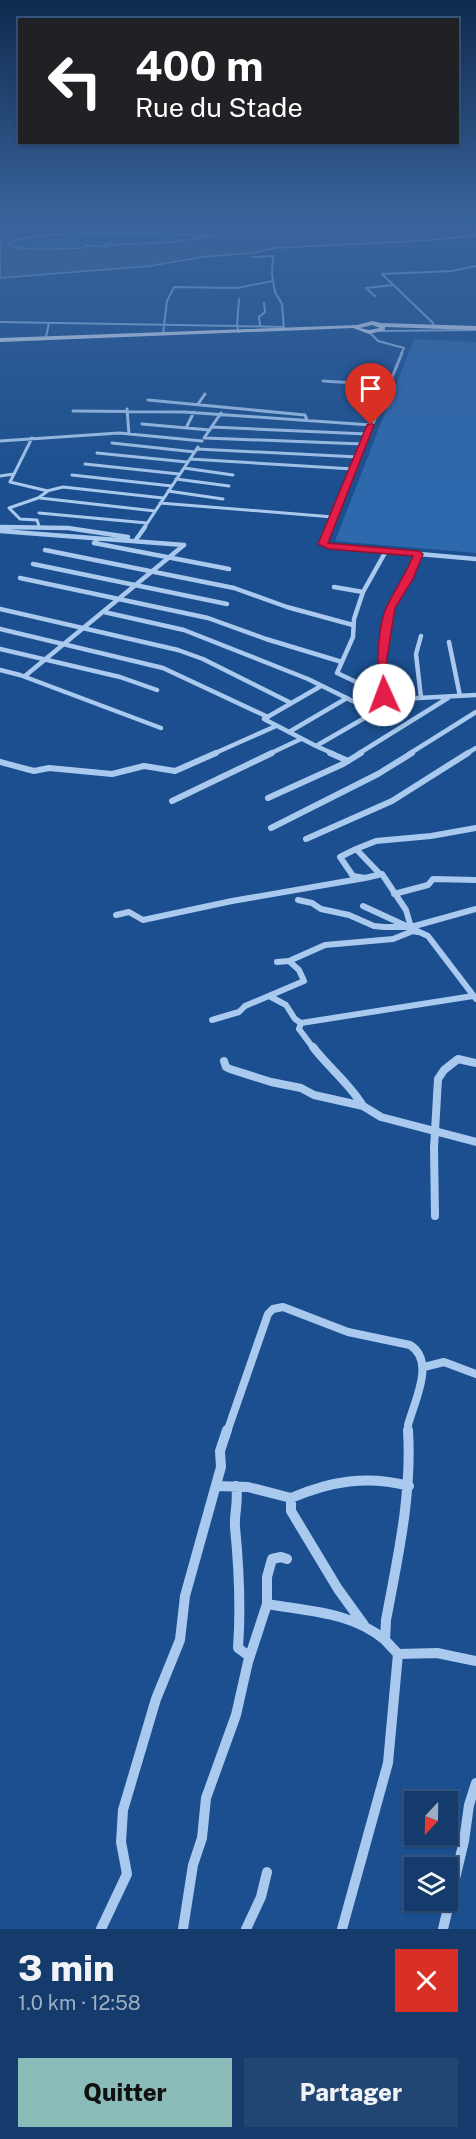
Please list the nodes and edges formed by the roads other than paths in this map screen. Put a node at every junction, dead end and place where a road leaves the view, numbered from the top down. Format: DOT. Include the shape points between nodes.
graph roads {
  1 [pos="165,310"];
  2 [pos="239,310"];
  3 [pos="265,310"];
  4 [pos="283,310"];
  5 [pos="420,310"];
  6 [pos="1,323"];
  7 [pos="49,323"];
  8 [pos="163,325"];
  9 [pos="260,326"];
  10 [pos="284,328"];
  11 [pos="358,328"];
  12 [pos="434,328"];
  13 [pos="238,329"];
  14 [pos="381,329"];
  15 [pos="476,329"];
  16 [pos="369,332"];
  17 [pos="163,334"];
  18 [pos="46,337"];
  19 [pos="0,340"];
  20 [pos="323,381"];
  21 [pos="387,385"];
  22 [pos="205,394"];
  23 [pos="148,400"];
  24 [pos="198,404"];
  25 [pos="127,409"];
  26 [pos="73,411"];
  27 [pos="194,412"];
  28 [pos="220,413"];
  29 [pos="307,420"];
  30 [pos="142,424"];
  31 [pos="371,425"];
  32 [pos="186,428"];
  33 [pos="211,429"];
  34 [pos="129,434"];
  35 [pos="367,434"];
  36 [pos="32,438"];
  37 [pos="203,439"];
  38 [pos="0,441"];
  39 [pos="112,443"];
  40 [pos="363,444"];
  41 [pos="196,450"];
  42 [pos="97,453"];
  43 [pos="358,457"];
  44 [pos="189,461"];
  45 [pos="85,464"];
  46 [pos="184,468"];
  47 [pos="352,470"];
  48 [pos="15,474"];
  49 [pos="72,475"];
  50 [pos="233,475"];
  51 [pos="2,476"];
  52 [pos="178,477"];
  53 [pos="11,480"];
  54 [pos="172,486"];
  55 [pos="229,486"];
  56 [pos="47,491"];
  57 [pos="168,491"];
  58 [pos="40,498"];
  59 [pos="163,498"];
  60 [pos="223,499"];
  61 [pos="160,503"];
  62 [pos="155,511"];
  63 [pos="39,513"];
  64 [pos="333,517"];
  65 [pos="147,523"];
  66 [pos="39,526"];
  67 [pos="0,529"];
  68 [pos="98,539"];
  69 [pos="136,540"];
  70 [pos="45,550"];
  71 [pos="386,551"];
  72 [pos="419,554"];
  73 [pos="170,557"];
  74 [pos="476,559"];
  75 [pos="33,564"];
  76 [pos="229,569"];
  77 [pos="155,570"];
  78 [pos="20,578"];
  79 [pos="138,584"];
  80 [pos="334,587"];
  81 [pos="363,592"];
  82 [pos="120,599"];
  83 [pos="227,604"];
  84 [pos="0,609"];
  85 [pos="104,612"];
  86 [pos="353,625"];
  87 [pos="85,628"];
  88 [pos="0,629"];
  89 [pos="421,636"];
  90 [pos="449,642"];
  91 [pos="66,643"];
  92 [pos="0,649"];
  93 [pos="46,659"];
  94 [pos="342,662"];
  95 [pos="2,670"];
  96 [pos="25,676"];
  97 [pos="0,678"];
  98 [pos="321,686"];
  99 [pos="157,690"];
  100 [pos="384,695"];
  101 [pos="476,695"];
  102 [pos="460,696"];
  103 [pos="450,697"];
  104 [pos="347,698"];
  105 [pos="421,698"];
  106 [pos="291,703"];
  107 [pos="375,712"];
  108 [pos="476,712"];
  109 [pos="268,717"];
  110 [pos="276,726"];
  111 [pos="161,728"];
  112 [pos="289,732"];
  113 [pos="301,739"];
  114 [pos="316,746"];
  115 [pos="476,748"];
  116 [pos="348,761"];
  117 [pos="0,762"];
  118 [pos="268,798"];
  119 [pos="172,801"];
  120 [pos="271,828"];
  121 [pos="476,828"];
  122 [pos="306,839"];
  123 [pos="356,849"];
  124 [pos="379,873"];
  125 [pos="365,878"];
  126 [pos="476,880"];
  127 [pos="394,894"];
  128 [pos="298,900"];
  129 [pos="363,906"];
  130 [pos="476,909"];
  131 [pos="116,915"];
  132 [pos="411,927"];
  133 [pos="422,932"];
  134 [pos="289,961"];
  135 [pos="277,962"];
  136 [pos="270,997"];
  137 [pos="475,998"];
  138 [pos="212,1020"];
  139 [pos="301,1023"];
  140 [pos="224,1061"];
  141 [pos="476,1063"];
  142 [pos="363,1106"];
  143 [pos="435,1130"];
  144 [pos="476,1142"];
  145 [pos="435,1216"];
  146 [pos="424,1367"];
  147 [pos="476,1374"];
  148 [pos="216,1486"];
  149 [pos="236,1486"];
  150 [pos="409,1486"];
  151 [pos="291,1498"];
  152 [pos="286,1559"];
  153 [pos="267,1604"];
  154 [pos="364,1626"];
  155 [pos="385,1640"];
  156 [pos="398,1654"];
  157 [pos="249,1656"];
  158 [pos="476,1661"];
  159 [pos="476,1783"];
  160 [pos="267,1872"];
  161 [pos="101,1929"];
  162 [pos="183,1929"];
  163 [pos="246,1929"];
  164 [pos="342,1929"];
  165 [pos="443,1929"];
  1 -- 8 [label="street"];
  2 -- 13 [label="street"];
  3 -- 9 [label="street" via="259,317"];
  4 -- 10 [label="street"];
  5 -- 12 [label="street"];
  6 -- 7 [label="street"];
  7 -- 8 [label="street"];
  7 -- 18 [label="street"];
  8 -- 13 [label="street"];
  8 -- 17 [label="street"];
  9 -- 10 [label="street"];
  9 -- 13 [label="street"];
  10 -- 11 [label="main road"];
  10 -- 13 [label="main road"];
  11 -- 14 [label="main road" via="367,323"];
  11 -- 16 [label="main road"];
  12 -- 14 [label="main road"];
  12 -- 15 [label="main road"];
  13 -- 17 [label="main road"];
  14 -- 15 [label="street"];
  14 -- 16 [label="main road"];
  16 -- 21 [label="street" via="378,341 404,348"];
  17 -- 19 [label="main road"];
  20 -- 21 [label="street"];
  21 -- 31 [label="street"];
  22 -- 24 [label="street"];
  23 -- 24 [label="street"];
  24 -- 29 [label="street" via="305,415"];
  25 -- 26 [label="street"];
  25 -- 27 [label="street"];
  25 -- 34 [label="street"];
  27 -- 28 [label="street"];
  27 -- 32 [label="street"];
  28 -- 29 [label="street"];
  28 -- 33 [label="street"];
  29 -- 31 [label="street"];
  30 -- 32 [label="street"];
  31 -- 35 [label="street"];
  32 -- 33 [label="street"];
  33 -- 35 [label="street"];
  33 -- 37 [label="street"];
  34 -- 36 [label="street"];
  34 -- 37 [label="street"];
  35 -- 40 [label="street"];
  36 -- 38 [label="street"];
  36 -- 48 [label="street"];
  37 -- 40 [label="street"];
  37 -- 41 [label="street"];
  39 -- 41 [label="street"];
  40 -- 43 [label="street"];
  41 -- 43 [label="street"];
  41 -- 44 [label="street"];
  42 -- 44 [label="street"];
  43 -- 47 [label="street"];
  44 -- 46 [label="street"];
  44 -- 47 [label="street"];
  45 -- 52 [label="street"];
  46 -- 50 [label="street"];
  46 -- 52 [label="street"];
  47 -- 64 [label="street"];
  48 -- 51 [label="street"];
  48 -- 53 [label="street"];
  49 -- 54 [label="street"];
  51 -- 53 [label="street"];
  52 -- 54 [label="street"];
  52 -- 55 [label="street"];
  53 -- 56 [label="street" via="13,484"];
  54 -- 57 [label="street"];
  56 -- 58 [label="street"];
  56 -- 59 [label="street" via="63,488"];
  57 -- 59 [label="street"];
  57 -- 60 [label="street"];
  58 -- 62 [label="street"];
  58 -- 66 [label="street" via="9,508 20,519 37,520"];
  59 -- 61 [label="street"];
  61 -- 62 [label="street"];
  61 -- 64 [label="street"];
  62 -- 65 [label="street"];
  63 -- 65 [label="street"];
  64 -- 71 [label="street" via="324,545"];
  65 -- 69 [label="street"];
  66 -- 67 [label="street"];
  66 -- 69 [label="street"];
  67 -- 68 [label="street"];
  68 -- 69 [label="street"];
  68 -- 73 [label="street" via="94,543"];
  69 -- 73 [label="street" via="184,545"];
  70 -- 77 [label="street"];
  71 -- 72 [label="street"];
  71 -- 81 [label="street"];
  72 -- 74 [label="street"];
  72 -- 100 [label="street" via="391,608 382,658"];
  73 -- 76 [label="street"];
  73 -- 77 [label="street"];
  75 -- 79 [label="street"];
  77 -- 79 [label="street"];
  77 -- 86 [label="street" via="234,588"];
  78 -- 82 [label="street"];
  79 -- 82 [label="street"];
  79 -- 83 [label="street"];
  80 -- 81 [label="street"];
  81 -- 86 [label="street"];
  82 -- 85 [label="street"];
  82 -- 94 [label="street" via="208,618"];
  84 -- 87 [label="street"];
  85 -- 87 [label="street"];
  85 -- 98 [label="street" via="184,630"];
  86 -- 94 [label="street" via="353,637"];
  87 -- 91 [label="street"];
  87 -- 106 [label="street" via="195,656"];
  88 -- 91 [label="street"];
  89 -- 105 [label="street" via="416,654"];
  90 -- 102 [label="street"];
  91 -- 93 [label="street"];
  91 -- 109 [label="street" via="163,668"];
  92 -- 93 [label="street"];
  93 -- 96 [label="street"];
  93 -- 99 [label="street"];
  94 -- 100 [label="street" via="337,673"];
  95 -- 96 [label="street"];
  95 -- 97 [label="street"];
  96 -- 111 [label="street"];
  98 -- 104 [label="street"];
  98 -- 106 [label="street"];
  100 -- 105 [label="street"];
  100 -- 107 [label="street"];
  101 -- 102 [label="street"];
  102 -- 103 [label="street"];
  103 -- 105 [label="street"];
  103 -- 116 [label="street"];
  104 -- 107 [label="street"];
  104 -- 112 [label="street"];
  106 -- 109 [label="street"];
  107 -- 114 [label="street"];
  108 -- 120 [label="street" via="378,774"];
  109 -- 110 [label="street" via="264,719"];
  110 -- 112 [label="street"];
  110 -- 117 [label="street" via="175,771 144,766 112,774 49,768 34,771"];
  112 -- 113 [label="street"];
  113 -- 114 [label="street"];
  113 -- 119 [label="street"];
  114 -- 116 [label="street"];
  115 -- 122 [label="street" via="392,801"];
  116 -- 118 [label="street"];
  121 -- 123 [label="street" via="376,841"];
  123 -- 124 [label="street"];
  123 -- 125 [label="street" via="340,857 349,873"];
  124 -- 125 [label="street"];
  124 -- 127 [label="street"];
  125 -- 131 [label="street" via="143,920 129,912"];
  126 -- 127 [label="street" via="433,879 428,885"];
  127 -- 132 [label="street" via="406,910"];
  128 -- 132 [label="street" via="374,926"];
  129 -- 132 [label="street"];
  130 -- 132 [label="street"];
  132 -- 133 [label="street"];
  133 -- 134 [label="street" via="413,931 393,939 325,945"];
  133 -- 137 [label="street"];
  134 -- 135 [label="street"];
  134 -- 136 [label="street" via="304,981"];
  136 -- 138 [label="street"];
  136 -- 139 [label="street" via="286,1005"];
  137 -- 139 [label="street"];
  139 -- 142 [label="street" via="299,1029 324,1062 352,1088"];
  140 -- 142 [label="street" via="230,1069"];
  141 -- 143 [label="street" via="458,1059 438,1079"];
  142 -- 143 [label="street" via="381,1117"];
  143 -- 144 [label="street"];
  143 -- 145 [label="street"];
  146 -- 147 [label="street" via="444,1362"];
  146 -- 148 [label="street" via="418,1350 410,1346 348,1332 283,1307 273,1309 220,1451"];
  146 -- 150 [label="street" via="408,1425"];
  148 -- 149 [label="street"];
  148 -- 161 [label="street" via="185,1596 180,1640 156,1699 123,1810 121,1842 128,1874"];
  149 -- 151 [label="street"];
  149 -- 157 [label="street" via="238,1648"];
  150 -- 151 [label="street" via="393,1481 345,1479"];
  150 -- 155 [label="street" via="389,1593"];
  151 -- 154 [label="street" via="291,1511"];
  152 -- 153 [label="street" via="272,1559 268,1566"];
  153 -- 154 [label="street" via="341,1617"];
  153 -- 157 [label="street"];
  154 -- 155 [label="street"];
  155 -- 156 [label="street"];
  156 -- 158 [label="street" via="425,1650"];
  156 -- 164 [label="street" via="388,1763"];
  157 -- 162 [label="street" via="236,1715 206,1798"];
  159 -- 165 [label="street"];
  160 -- 163 [label="street" via="261,1897"];
}
